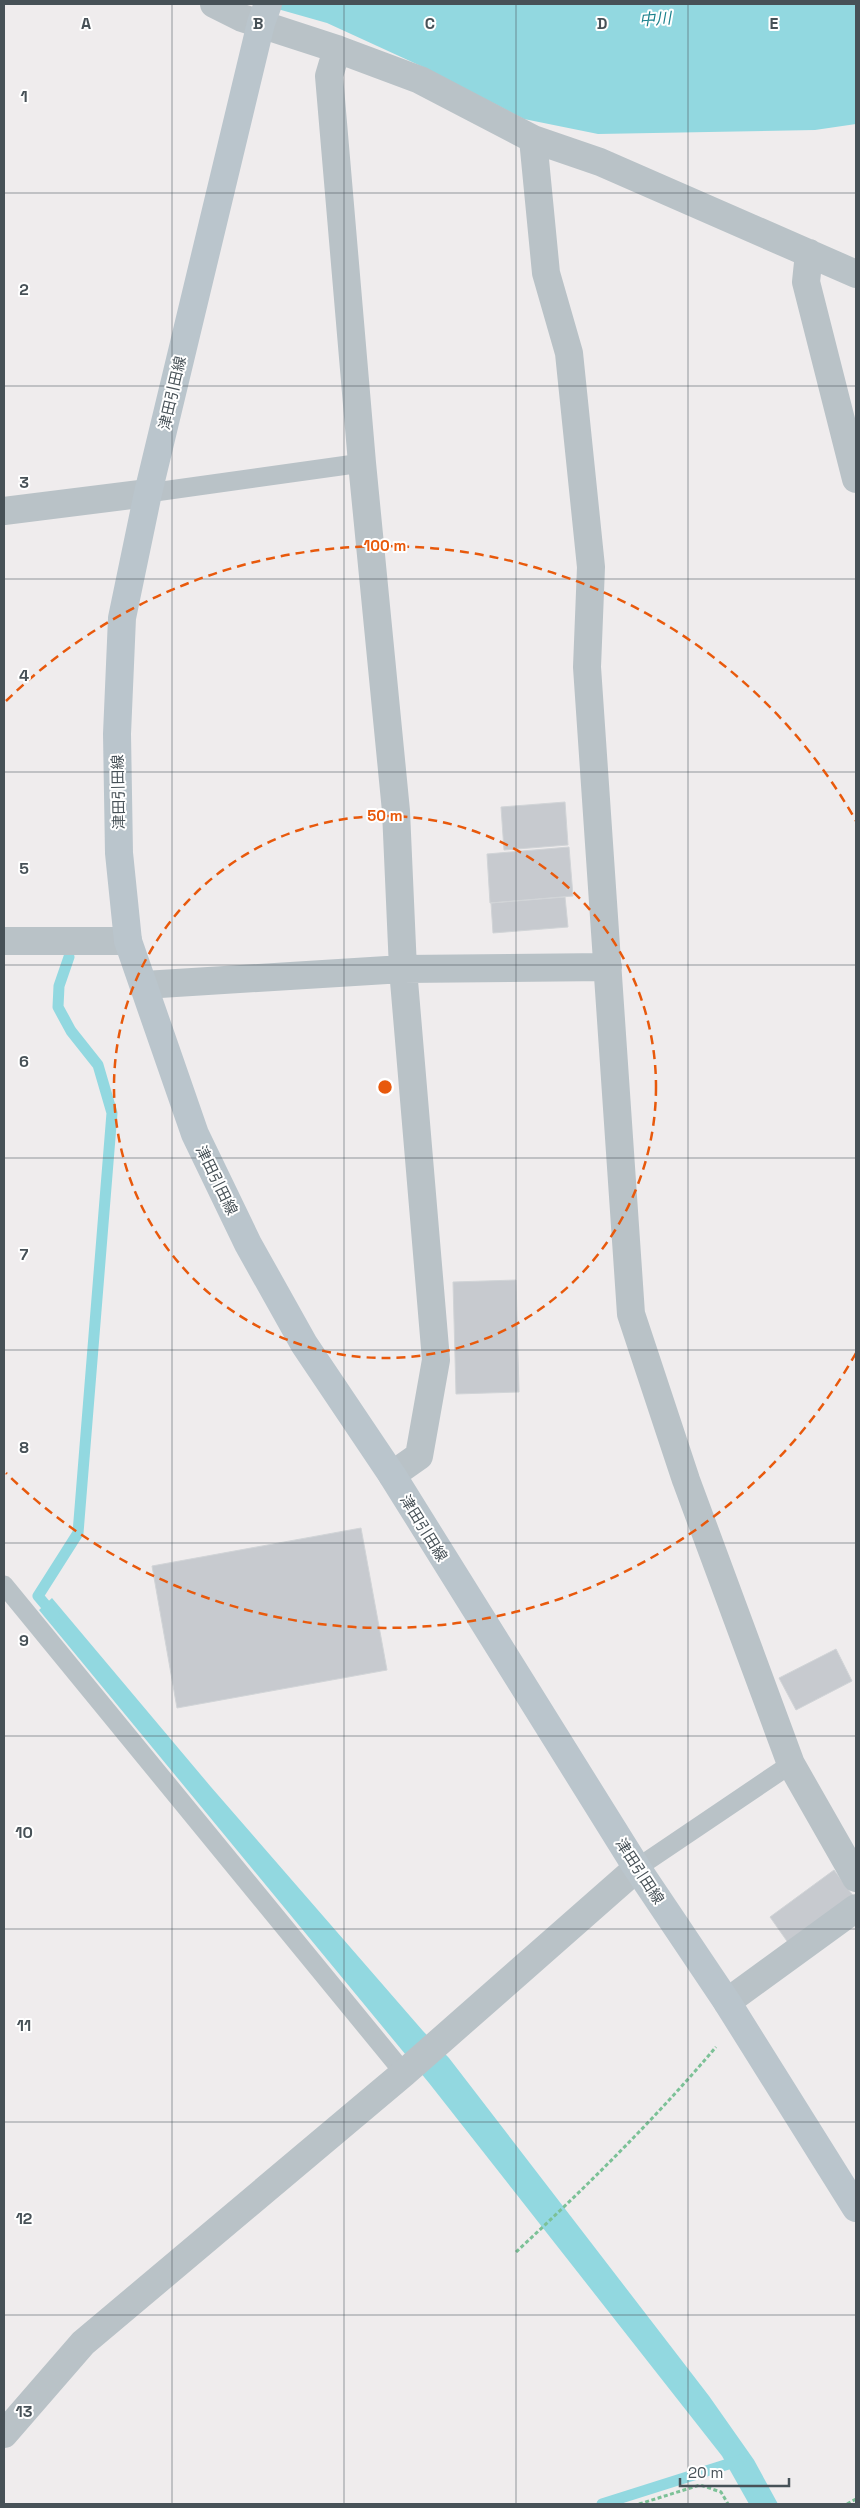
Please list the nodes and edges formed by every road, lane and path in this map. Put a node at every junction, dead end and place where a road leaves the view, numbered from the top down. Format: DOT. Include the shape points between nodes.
graph roads {
  1 [pos="214,4"];
  2 [pos="265,13"];
  3 [pos="338,48"];
  4 [pos="533,139"];
  5 [pos="809,253"];
  6 [pos="856,274"];
  7 [pos="362,463"];
  8 [pos="856,479"];
  9 [pos="148,493"];
  10 [pos="4,511"];
  11 [pos="4,941"];
  12 [pos="128,941"];
  13 [pos="608,967"];
  14 [pos="403,969"];
  15 [pos="144,985"];
  16 [pos="392,1475"];
  17 [pos="4,1585"];
  18 [pos="792,1764"];
  19 [pos="637,1868"];
  20 [pos="856,1878"];
  21 [pos="856,1908"];
  22 [pos="733,2011"];
  23 [pos="404,2073"];
  24 [pos="856,2208"];
  25 [pos="516,2252"];
  26 [pos="4,2434"];
  27 [pos="856,2499"];
  28 [pos="638,2504"];
  29 [pos="728,2504"];
  30 [pos="847,2504"];
  1 -- 2 [label="street"];
  2 -- 3 [label="street"];
  2 -- 9 [label="main road, 津田引田線"];
  3 -- 4 [label="street" via="420,80"];
  3 -- 7 [label="street" via="329,76"];
  4 -- 5 [label="street" via="600,162"];
  4 -- 13 [label="street" via="546,272 569,353 591,567 588,667"];
  5 -- 6 [label="street"];
  5 -- 8 [label="street" via="806,282"];
  7 -- 9 [label="lane"];
  7 -- 14 [label="street" via="396,811"];
  9 -- 10 [label="street"];
  9 -- 12 [label="main road, 津田引田線" via="122,618 117,734 118,843"];
  11 -- 12 [label="street"];
  12 -- 15 [label="main road, 津田引田線"];
  13 -- 14 [label="street"];
  13 -- 18 [label="street" via="631,1314 686,1480"];
  14 -- 15 [label="street"];
  14 -- 16 [label="street" via="436,1360 419,1456"];
  15 -- 16 [label="main road, 津田引田線" via="195,1134 248,1244 304,1344"];
  16 -- 19 [label="main road, 津田引田線"];
  17 -- 23 [label="lane"];
  18 -- 19 [label="lane"];
  18 -- 20 [label="street"];
  19 -- 22 [label="main road, 津田引田線"];
  19 -- 23 [label="street"];
  21 -- 22 [label="street"];
  22 -- 24 [label="main road, 津田引田線"];
  22 -- 25 [label="path" via="687,2081 574,2200"];
  23 -- 26 [label="street" via="83,2343"];
  27 -- 30 [label="path"];
  28 -- 29 [label="path" via="700,2485 721,2492"];
}
